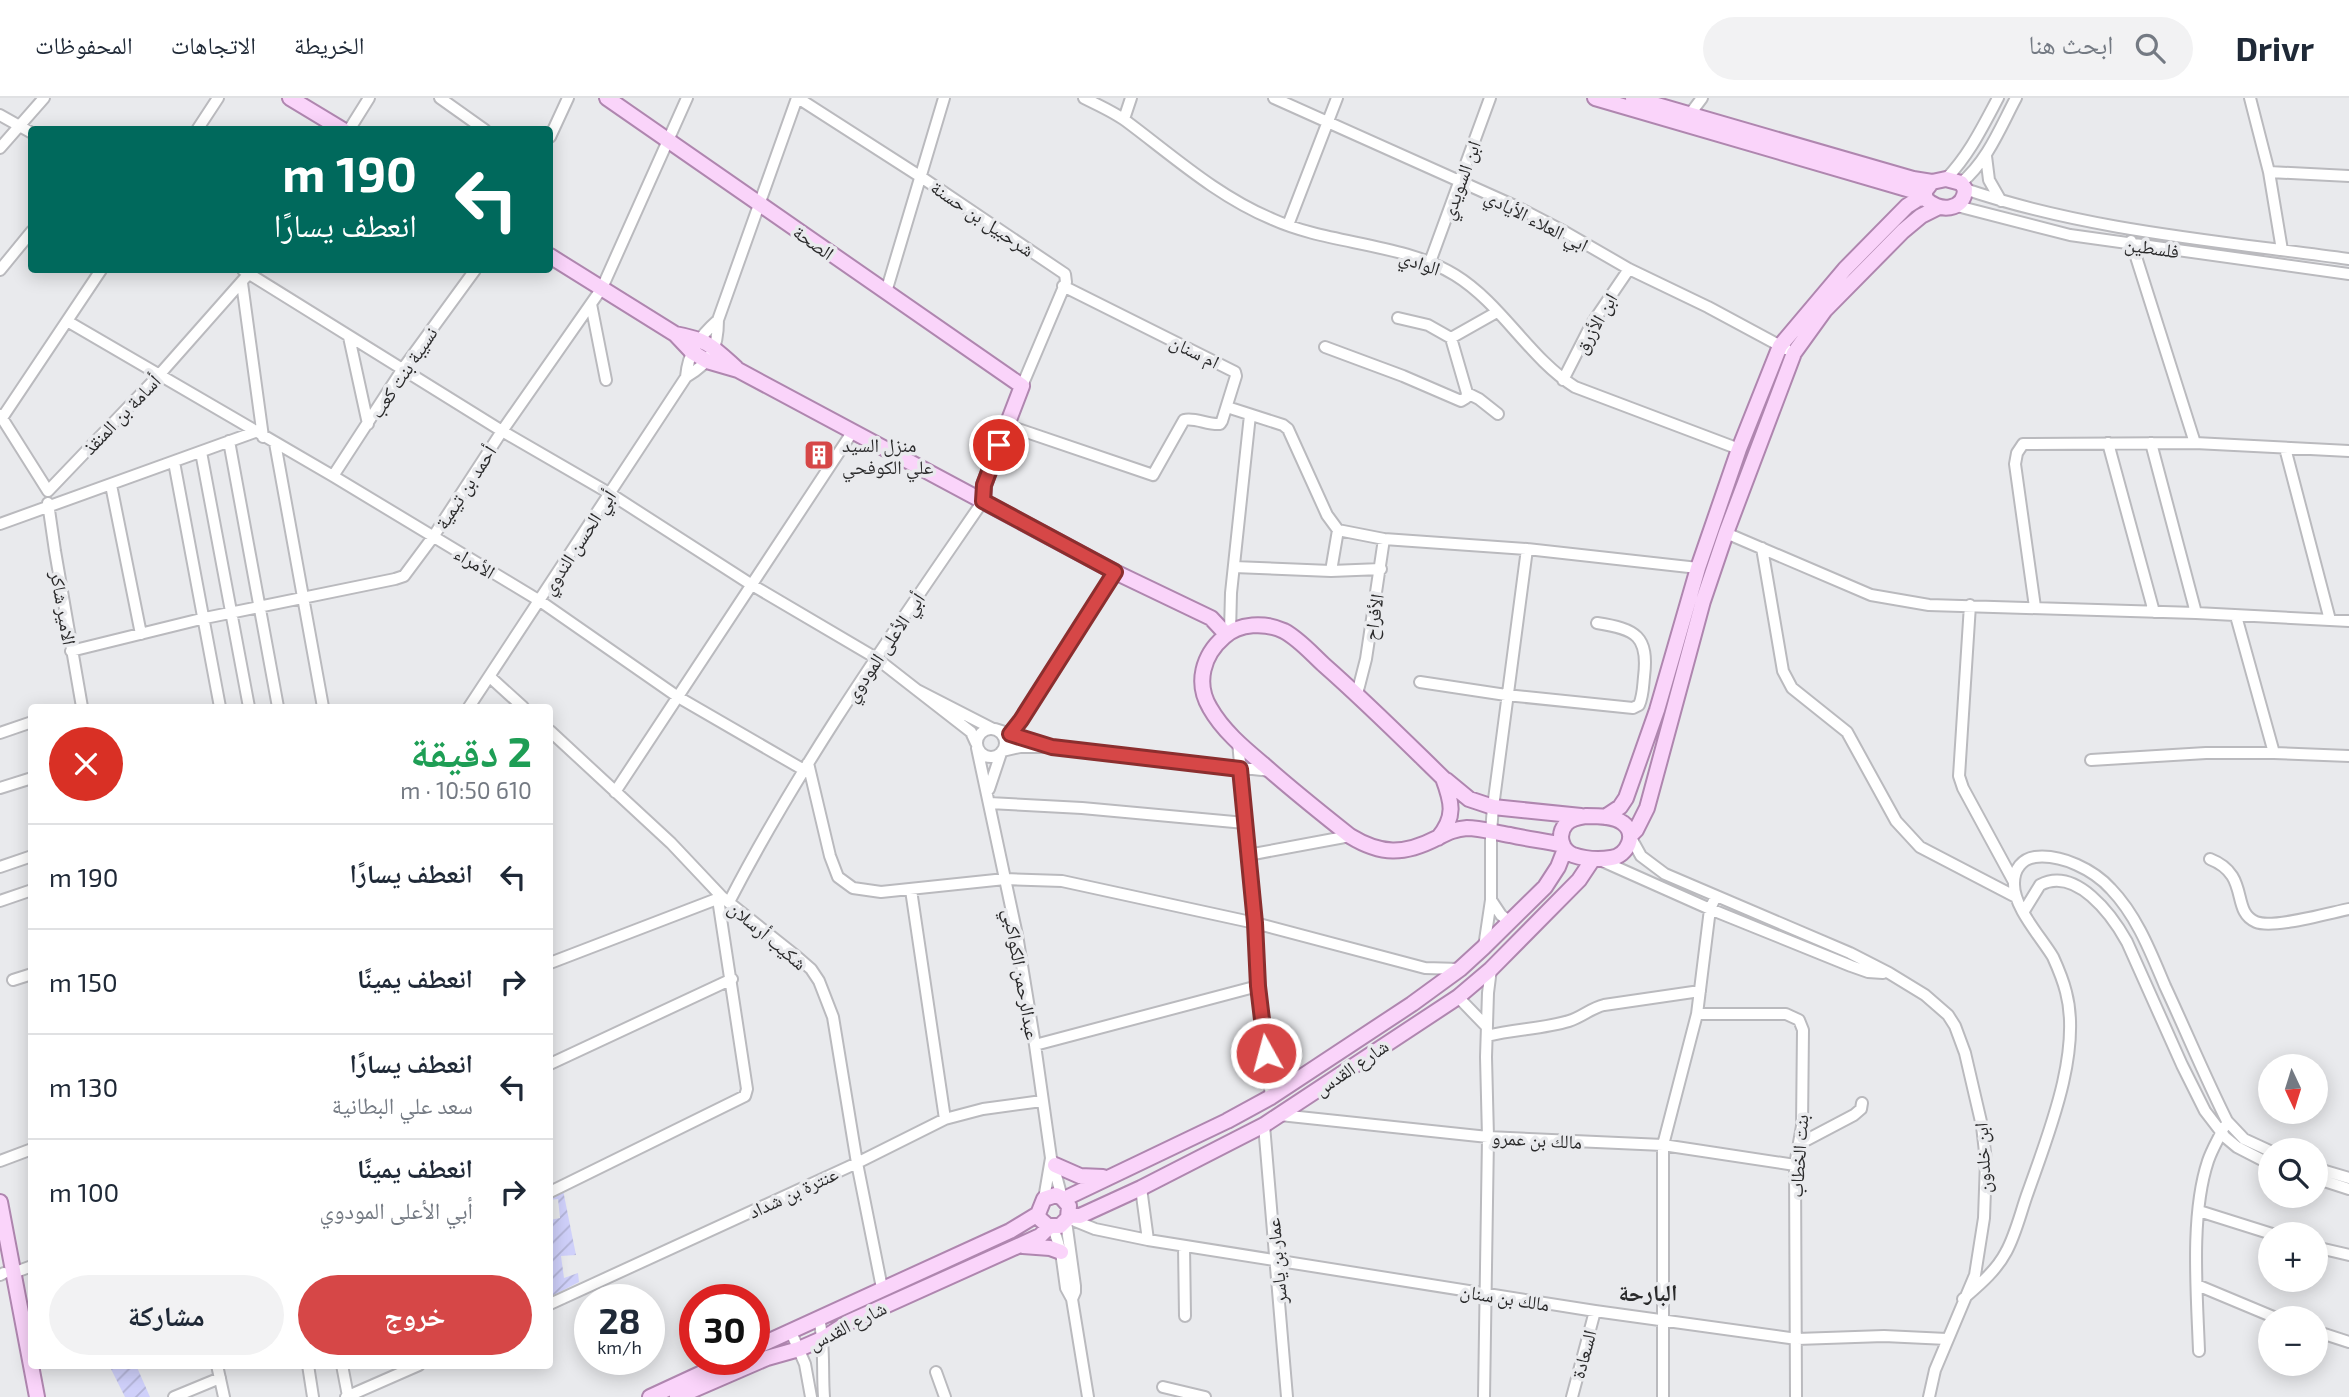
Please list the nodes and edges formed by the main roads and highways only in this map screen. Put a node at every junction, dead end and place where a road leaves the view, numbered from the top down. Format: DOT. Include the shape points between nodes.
graph roads {
  1 [pos="290,98"];
  2 [pos="607,98"];
  3 [pos="1595,98"];
  4 [pos="1633,98"];
  5 [pos="1687,118"];
  6 [pos="336,126"];
  7 [pos="1899,185"];
  8 [pos="1932,188"];
  9 [pos="1907,206"];
  10 [pos="1938,207"];
  11 [pos="553,258"];
  12 [pos="675,334"];
  13 [pos="711,354"];
  14 [pos="1022,386"];
  15 [pos="983,501"];
  16 [pos="1228,633"];
  17 [pos="1640,762"];
  18 [pos="1656,769"];
  19 [pos="1443,778"];
  20 [pos="1586,816"];
  21 [pos="1605,817"];
  22 [pos="1631,837"];
  23 [pos="1438,838"];
  24 [pos="1564,847"];
  25 [pos="1596,859"];
  26 [pos="1053,1161"];
  27 [pos="1108,1177"];
  28 [pos="1063,1198"];
  29 [pos="0,1202"];
  30 [pos="1038,1213"];
  31 [pos="1061,1222"];
  32 [pos="1018,1246"];
  33 [pos="0,1251"];
  34 [pos="1061,1252"];
  35 [pos="6,1274"];
  36 [pos="28,1339"];
  37 [pos="770,1341"];
  38 [pos="33,1369"];
  39 [pos="698,1375"];
  40 [pos="28,1397"];
  41 [pos="37,1397"];
  42 [pos="650,1397"];
  43 [pos="677,1397"];
  1 -- 6 [label="main road"];
  2 -- 14 [label="main road, الصحة"];
  3 -- 5 [label="main road"];
  4 -- 5 [label="main road"];
  5 -- 7 [label="main road"];
  5 -- 8 [label="main road"];
  7 -- 8 [label="main road"];
  7 -- 9 [label="main road"];
  8 -- 9 [label="main road"];
  8 -- 10 [label="main road"];
  8 -- 10 [label="main road" via="1963,186 1964,200 1957,206"];
  9 -- 17 [label="main road" via="1845,269 1780,346 1698,568"];
  10 -- 18 [label="main road" via="1903,231 1825,310 1794,353 1703,601"];
  11 -- 12 [label="main road"];
  12 -- 13 [label="main road" via="692,352"];
  12 -- 13 [label="main road" via="700,338"];
  13 -- 15 [label="main road"];
  14 -- 15 [label="main road, أبي الأعلى المودوي" via="984,485"];
  15 -- 16 [label="main road" via="1211,618"];
  16 -- 19 [label="main road" via="1267,625 1292,636"];
  16 -- 23 [label="main road" via="1212,648 1202,679 1210,709 1238,742 1367,846 1399,851"];
  17 -- 18 [label="main road"];
  17 -- 21 [label="main road" via="1626,798"];
  18 -- 22 [label="main road" via="1647,808"];
  19 -- 20 [label="main road" via="1469,799 1493,807"];
  19 -- 23 [label="main road" via="1451,818"];
  20 -- 21 [label="main road"];
  20 -- 24 [label="main road" via="1566,824 1561,834"];
  21 -- 22 [label="main road" via="1620,820"];
  22 -- 25 [label="main road" via="1616,858"];
  23 -- 24 [label="main road" via="1447,831 1469,828"];
  24 -- 25 [label="main road" via="1572,854"];
  24 -- 27 [label="main road" via="1554,876 1510,922 1460,969 1412,1004 1271,1097"];
  25 -- 31 [label="main road, شارع القدس" via="1491,969 1458,997 1264,1125 1141,1188"];
  26 -- 27 [label="main road" via="1080,1175"];
  27 -- 28 [label="main road"];
  28 -- 30 [label="main road" via="1044,1199"];
  28 -- 31 [label="main road" via="1069,1206"];
  29 -- 35 [label="main road"];
  30 -- 31 [label="main road" via="1044,1223"];
  30 -- 37 [label="main road"];
  31 -- 32 [label="main road, شارع القدس"];
  32 -- 34 [label="main road"];
  32 -- 43 [label="main road, شارع القدس" via="849,1322 824,1338"];
  33 -- 35 [label="main road"];
  35 -- 36 [label="main road"];
  35 -- 40 [label="main road"];
  38 -- 41 [label="main road"];
  39 -- 42 [label="main road"];
}
